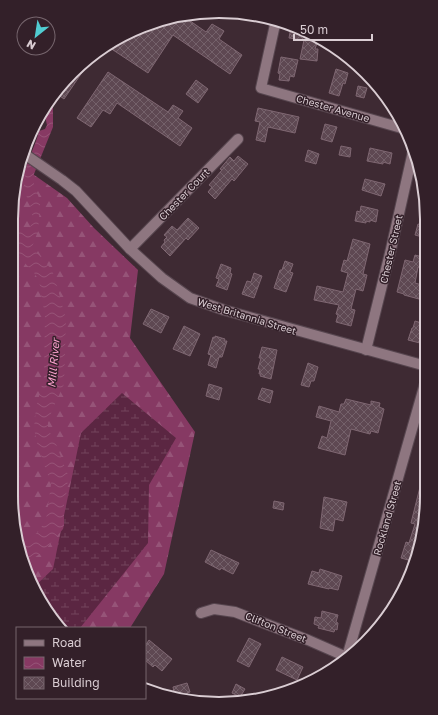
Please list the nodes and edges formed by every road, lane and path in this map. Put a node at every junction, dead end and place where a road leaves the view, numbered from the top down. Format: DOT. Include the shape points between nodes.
graph roads {
  1 [pos="275,26"];
  2 [pos="397,127"];
  3 [pos="238,139"];
  4 [pos="28,157"];
  5 [pos="411,160"];
  6 [pos="130,249"];
  7 [pos="366,350"];
  8 [pos="420,364"];
  9 [pos="420,401"];
  10 [pos="201,613"];
  11 [pos="351,648"];
  12 [pos="341,655"];
  1 -- 2 [label="street, Chester Avenue" via="261,88"];
  3 -- 6 [label="street, Chester Court"];
  4 -- 6 [label="street, West Britannia Street" via="81,195"];
  5 -- 7 [label="street, Chester Street"];
  6 -- 7 [label="street, West Britannia Street" via="171,285 201,303"];
  7 -- 8 [label="street, West Britannia Street"];
  9 -- 11 [label="street, Rockland Street"];
  10 -- 12 [label="street, Clifton Street" via="214,609 235,612"];
}
